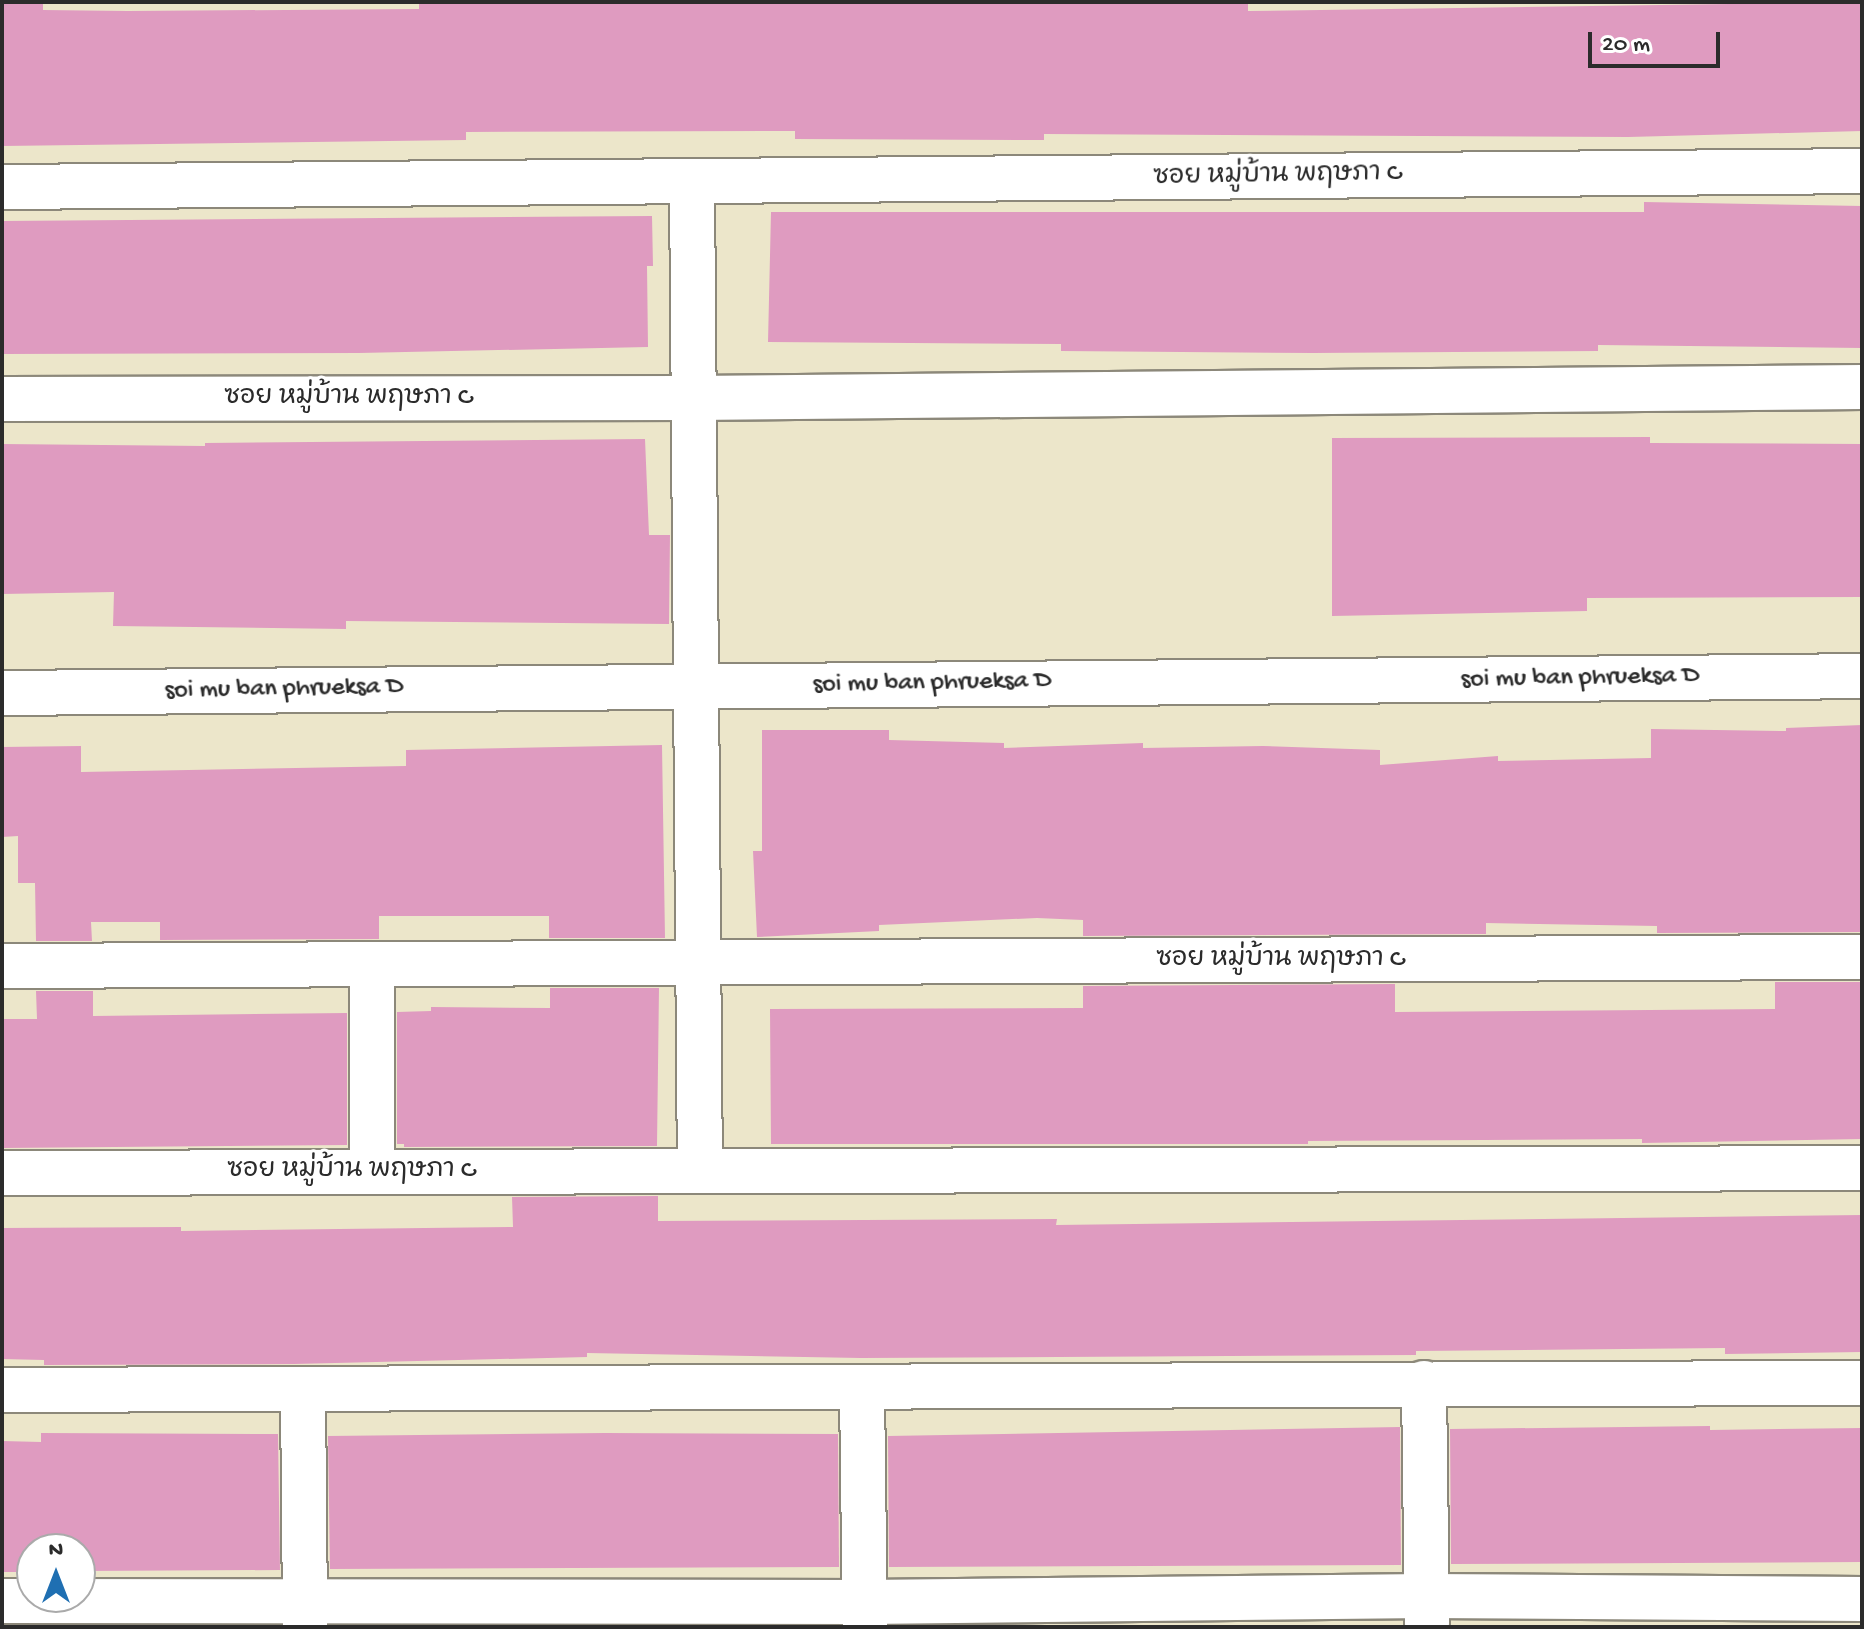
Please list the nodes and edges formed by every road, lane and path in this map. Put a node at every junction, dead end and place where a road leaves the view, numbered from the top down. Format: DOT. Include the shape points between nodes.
graph roads {
  1 [pos="1862,171"];
  2 [pos="692,184"];
  3 [pos="2,187"];
  4 [pos="1862,387"];
  5 [pos="694,398"];
  6 [pos="2,399"];
  7 [pos="1862,676"];
  8 [pos="696,686"];
  9 [pos="2,693"];
  10 [pos="1862,957"];
  11 [pos="372,964"];
  12 [pos="698,964"];
  13 [pos="2,966"];
  14 [pos="1862,1168"];
  15 [pos="372,1171"];
  16 [pos="700,1171"];
  17 [pos="2,1173"];
  18 [pos="1424,1383"];
  19 [pos="1862,1383"];
  20 [pos="862,1388"];
  21 [pos="303,1389"];
  22 [pos="2,1390"];
  23 [pos="1862,1599"];
  24 [pos="2,1601"];
  25 [pos="1427,1612"];
  26 [pos="305,1614"];
  27 [pos="866,1614"];
  1 -- 2 [label="street, ซอย หมู่บ้าน พฤษภา C"];
  2 -- 3 [label="street, ซอย หมู่บ้าน พฤษภา C"];
  2 -- 5 [label="street"];
  4 -- 5 [label="street, ซอย หมู่บ้าน พฤษภา C"];
  5 -- 6 [label="street, ซอย หมู่บ้าน พฤษภา C"];
  5 -- 8 [label="street"];
  7 -- 8 [label="street, soi mu ban phrueksa D"];
  8 -- 9 [label="street, soi mu ban phrueksa D"];
  8 -- 12 [label="street"];
  10 -- 12 [label="street, ซอย หมู่บ้าน พฤษภา C"];
  11 -- 12 [label="street, ซอย หมู่บ้าน พฤษภา C"];
  11 -- 13 [label="street, ซอย หมู่บ้าน พฤษภา C"];
  11 -- 15 [label="street"];
  12 -- 16 [label="street"];
  14 -- 16 [label="street, ซอย หมู่บ้าน พฤษภา C"];
  15 -- 16 [label="street, ซอย หมู่บ้าน พฤษภา C"];
  15 -- 17 [label="street, ซอย หมู่บ้าน พฤษภา C"];
  18 -- 19 [label="street"];
  18 -- 20 [label="street"];
  18 -- 25 [label="street"];
  20 -- 21 [label="street"];
  20 -- 27 [label="street"];
  21 -- 22 [label="street"];
  21 -- 26 [label="street"];
  23 -- 25 [label="street"];
  24 -- 26 [label="street"];
  25 -- 27 [label="street"];
  26 -- 27 [label="street"];
}
